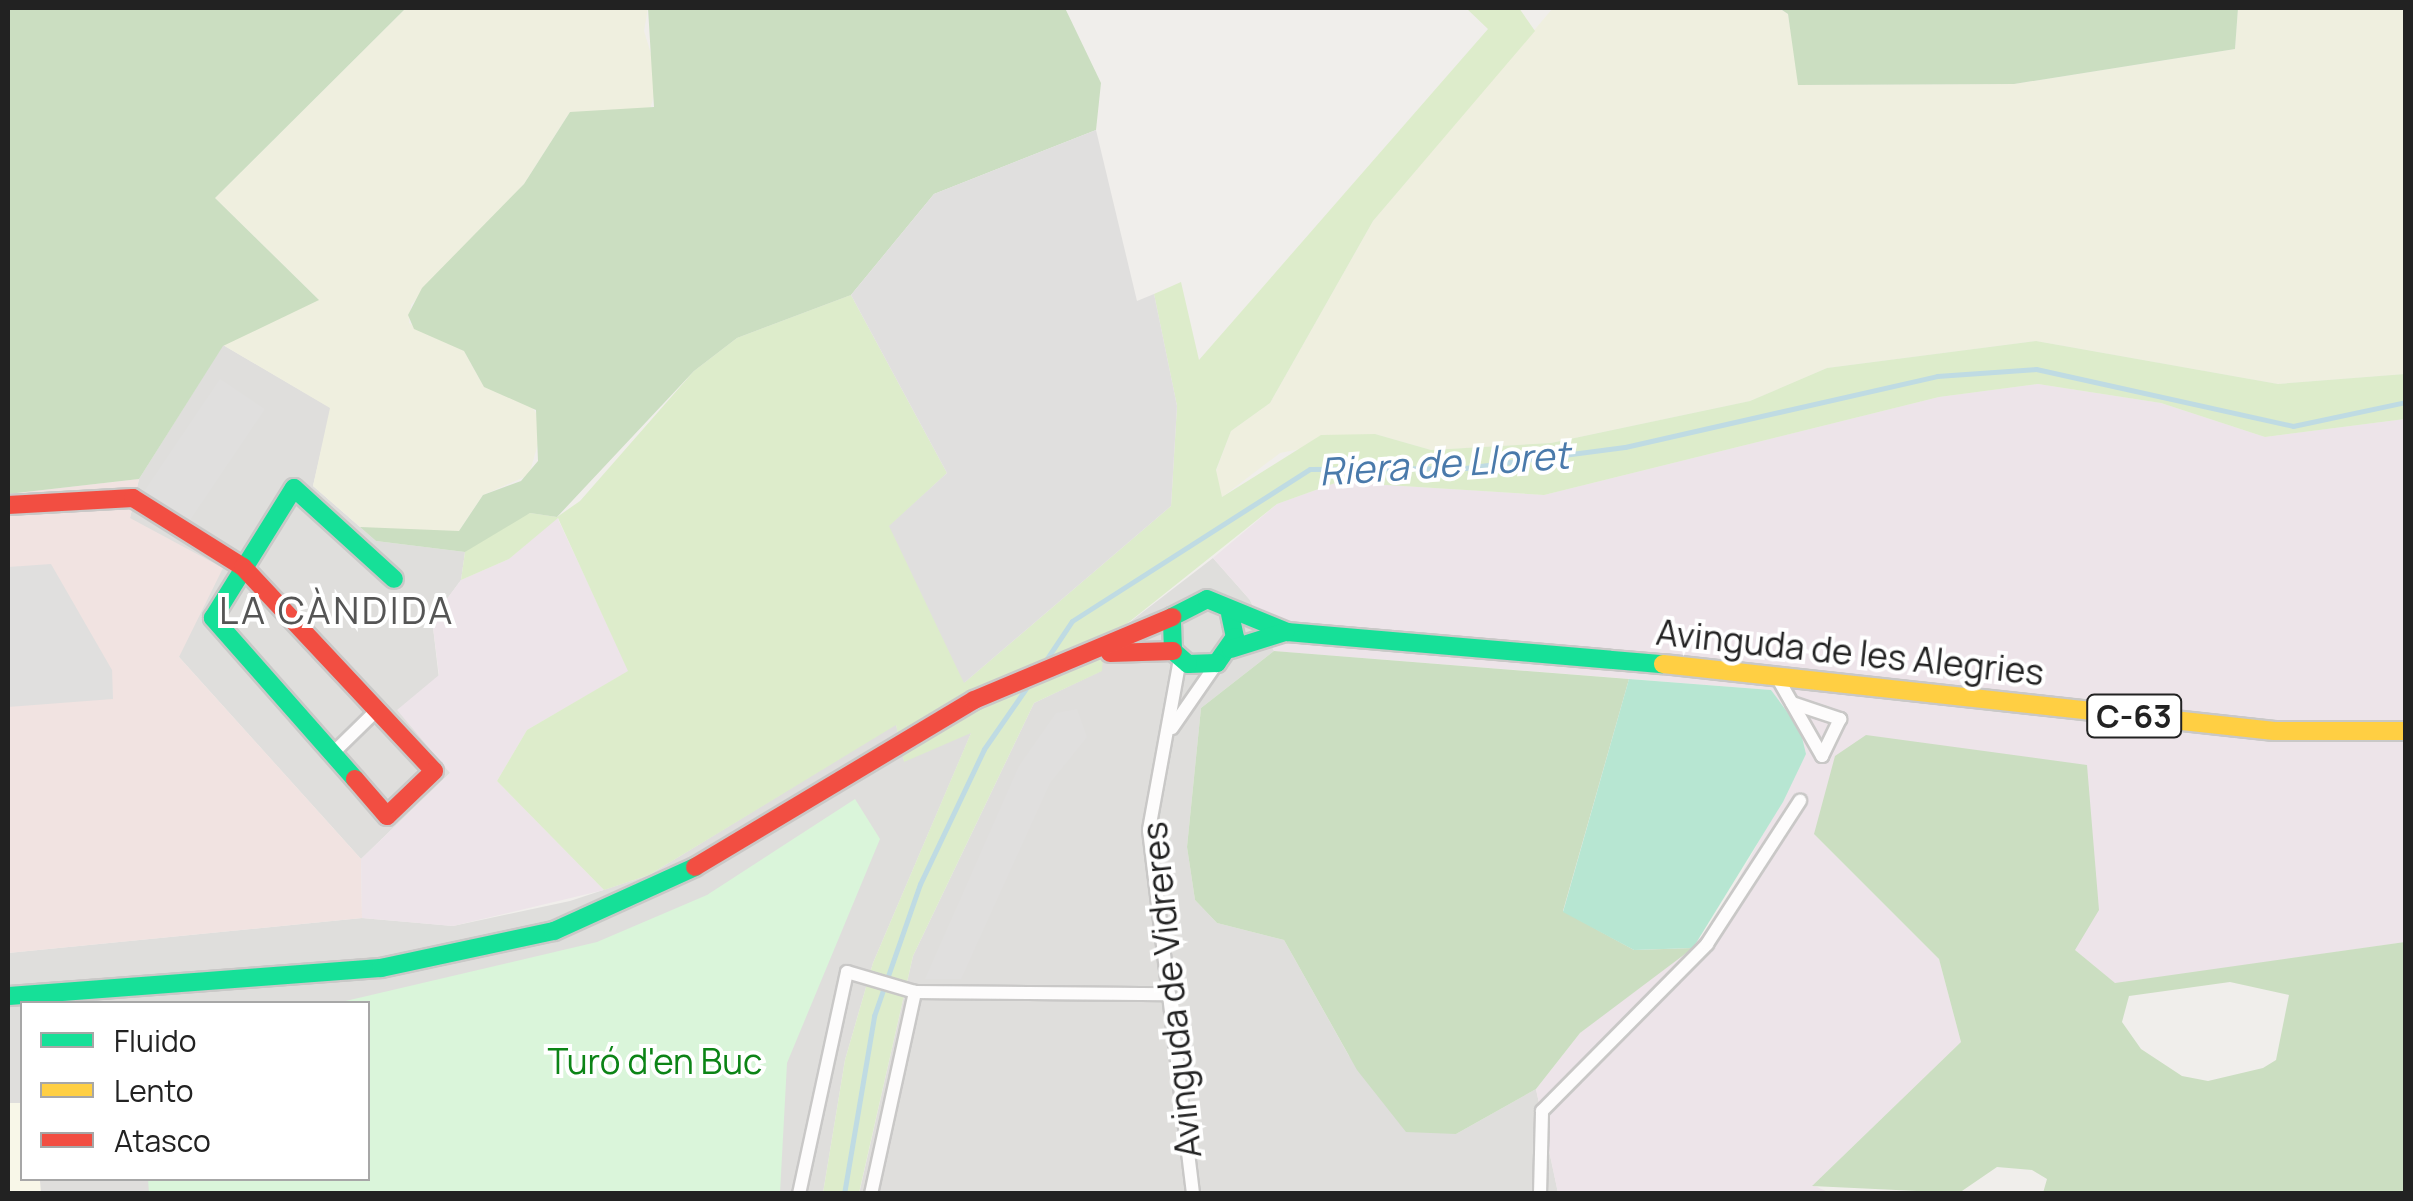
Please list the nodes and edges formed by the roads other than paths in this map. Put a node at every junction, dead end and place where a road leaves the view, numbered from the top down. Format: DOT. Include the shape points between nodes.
graph roads {
  1 [pos="8,505"];
  2 [pos="243,568"];
  3 [pos="394,579"];
  4 [pos="1230,614"];
  5 [pos="1172,617"];
  6 [pos="1287,632"];
  7 [pos="1231,649"];
  8 [pos="1100,654"];
  9 [pos="1177,655"];
  10 [pos="1217,663"];
  11 [pos="1777,677"];
  12 [pos="1792,703"];
  13 [pos="377,710"];
  14 [pos="1170,730"];
  15 [pos="2406,731"];
  16 [pos="332,754"];
  17 [pos="1800,801"];
  18 [pos="910,991"];
  19 [pos="1169,994"];
  20 [pos="8,996"];
  21 [pos="799,1194"];
  22 [pos="872,1194"];
  23 [pos="1194,1194"];
  24 [pos="1540,1194"];
  1 -- 2 [label="main road" via="133,498"];
  2 -- 3 [label="main road" via="294,488"];
  2 -- 13 [label="main road"];
  2 -- 16 [label="main road" via="213,618"];
  4 -- 5 [label="main road" via="1193,600"];
  4 -- 6 [label="main road, C-63"];
  4 -- 7 [label="main road"];
  5 -- 8 [label="main road"];
  5 -- 9 [label="main road"];
  6 -- 7 [label="main road, C-63"];
  6 -- 11 [label="main road, Avinguda de les Alegries / C-63"];
  7 -- 10 [label="main road"];
  8 -- 9 [label="main road"];
  8 -- 20 [label="main road" via="974,700 694,868 554,931 381,968"];
  9 -- 10 [label="main road"];
  9 -- 14 [label="street, Avinguda de Vidreres"];
  10 -- 14 [label="street, Avinguda de Vidreres"];
  11 -- 12 [label="street"];
  11 -- 15 [label="main road, Avinguda de les Alegries / C-63" via="2274,731"];
  12 -- 12 [label="street" via="1822,756 1840,719"];
  13 -- 16 [label="street"];
  13 -- 16 [label="main road" via="434,770 387,816"];
  14 -- 19 [label="street, Avinguda de Vidreres" via="1149,830"];
  17 -- 24 [label="street" via="1708,944 1542,1111"];
  18 -- 19 [label="street"];
  18 -- 21 [label="street" via="848,972"];
  18 -- 22 [label="street"];
  19 -- 23 [label="street, Avinguda de Vidreres"];
}
